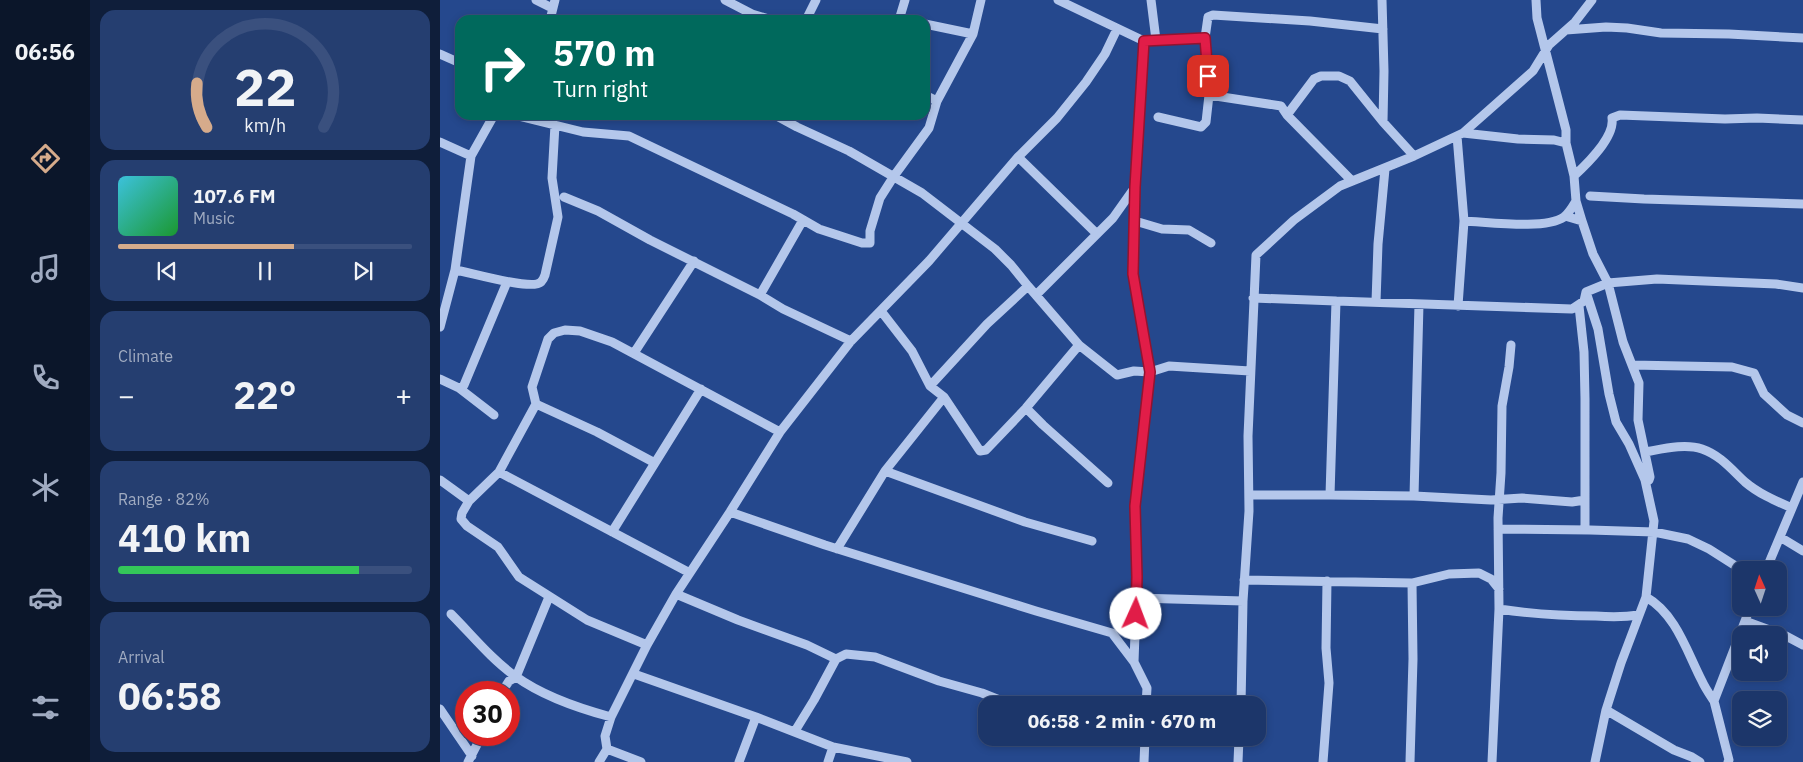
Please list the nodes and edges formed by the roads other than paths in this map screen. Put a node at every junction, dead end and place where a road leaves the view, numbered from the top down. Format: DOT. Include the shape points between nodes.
graph roads {
  1 [pos="536,0"];
  2 [pos="725,0"];
  3 [pos="816,0"];
  4 [pos="905,0"];
  5 [pos="981,0"];
  6 [pos="1058,0"];
  7 [pos="1152,0"];
  8 [pos="1382,0"];
  9 [pos="1536,0"];
  10 [pos="1592,0"];
  11 [pos="554,4"];
  12 [pos="755,15"];
  13 [pos="808,15"];
  14 [pos="903,15"];
  15 [pos="930,25"];
  16 [pos="1117,29"];
  17 [pos="1383,29"];
  18 [pos="1566,30"];
  19 [pos="973,34"];
  20 [pos="1205,38"];
  21 [pos="1803,38"];
  22 [pos="1156,40"];
  23 [pos="1144,41"];
  24 [pos="1546,52"];
  25 [pos="440,54"];
  26 [pos="455,61"];
  27 [pos="1209,95"];
  28 [pos="930,98"];
  29 [pos="937,101"];
  30 [pos="1287,115"];
  31 [pos="1158,118"];
  32 [pos="491,120"];
  33 [pos="534,120"];
  34 [pos="784,120"];
  35 [pos="1803,120"];
  36 [pos="1383,122"];
  37 [pos="555,125"];
  38 [pos="1460,135"];
  39 [pos="440,142"];
  40 [pos="1566,143"];
  41 [pos="471,156"];
  42 [pos="1414,156"];
  43 [pos="1018,157"];
  44 [pos="1385,169"];
  45 [pos="894,176"];
  46 [pos="1574,176"];
  47 [pos="1352,182"];
  48 [pos="1135,187"];
  49 [pos="1590,196"];
  50 [pos="564,197"];
  51 [pos="1576,201"];
  52 [pos="1803,204"];
  53 [pos="1565,216"];
  54 [pos="803,220"];
  55 [pos="1136,221"];
  56 [pos="1464,221"];
  57 [pos="1582,221"];
  58 [pos="961,224"];
  59 [pos="1097,234"];
  60 [pos="1211,243"];
  61 [pos="694,261"];
  62 [pos="455,270"];
  63 [pos="507,282"];
  64 [pos="1608,283"];
  65 [pos="1028,286"];
  66 [pos="1803,288"];
  67 [pos="1586,292"];
  68 [pos="760,295"];
  69 [pos="1036,295"];
  70 [pos="1253,298"];
  71 [pos="1336,301"];
  72 [pos="1376,302"];
  73 [pos="1419,304"];
  74 [pos="1458,306"];
  75 [pos="1579,306"];
  76 [pos="881,311"];
  77 [pos="440,327"];
  78 [pos="851,341"];
  79 [pos="1079,345"];
  80 [pos="1511,345"];
  81 [pos="634,354"];
  82 [pos="1632,365"];
  83 [pos="1250,371"];
  84 [pos="1150,372"];
  85 [pos="440,379"];
  86 [pos="930,386"];
  87 [pos="459,388"];
  88 [pos="701,389"];
  89 [pos="944,397"];
  90 [pos="536,404"];
  91 [pos="1026,408"];
  92 [pos="494,415"];
  93 [pos="1803,423"];
  94 [pos="780,432"];
  95 [pos="1645,452"];
  96 [pos="655,463"];
  97 [pos="885,471"];
  98 [pos="499,472"];
  99 [pos="440,480"];
  100 [pos="1644,480"];
  101 [pos="1803,482"];
  102 [pos="1108,483"];
  103 [pos="1249,495"];
  104 [pos="1330,495"];
  105 [pos="1414,496"];
  106 [pos="1500,499"];
  107 [pos="1585,500"];
  108 [pos="469,501"];
  109 [pos="1792,508"];
  110 [pos="730,512"];
  111 [pos="1498,529"];
  112 [pos="1585,530"];
  113 [pos="612,532"];
  114 [pos="1654,532"];
  115 [pos="1780,538"];
  116 [pos="1092,541"];
  117 [pos="837,548"];
  118 [pos="1803,551"];
  119 [pos="1770,561"];
  120 [pos="1732,564"];
  121 [pos="690,573"];
  122 [pos="1244,580"];
  123 [pos="1327,581"];
  124 [pos="1412,583"];
  125 [pos="1499,589"];
  126 [pos="676,594"];
  127 [pos="550,597"];
  128 [pos="1646,597"];
  129 [pos="1137,598"];
  130 [pos="1243,601"];
  131 [pos="1499,609"];
  132 [pos="451,614"];
  133 [pos="1639,615"];
  134 [pos="1747,616"];
  135 [pos="1745,621"];
  136 [pos="647,645"];
  137 [pos="1803,645"];
  138 [pos="836,659"];
  139 [pos="1134,662"];
  140 [pos="634,674"];
  141 [pos="516,677"];
  142 [pos="509,681"];
  143 [pos="990,696"];
  144 [pos="1147,696"];
  145 [pos="1241,696"];
  146 [pos="1714,701"];
  147 [pos="440,709"];
  148 [pos="1606,710"];
  149 [pos="611,717"];
  150 [pos="756,717"];
  151 [pos="796,731"];
  152 [pos="476,746"];
  153 [pos="1145,746"];
  154 [pos="1239,746"];
  155 [pos="833,747"];
  156 [pos="607,749"];
  157 [pos="470,759"];
  158 [pos="599,762"];
  159 [pos="641,762"];
  160 [pos="739,762"];
  161 [pos="828,762"];
  162 [pos="907,762"];
  163 [pos="1144,762"];
  164 [pos="1238,762"];
  165 [pos="1323,762"];
  166 [pos="1410,762"];
  167 [pos="1492,762"];
  168 [pos="1595,762"];
  169 [pos="1700,762"];
  170 [pos="1728,762"];
  1 -- 11 [label="street"];
  2 -- 12 [label="street"];
  3 -- 13 [label="street"];
  4 -- 14 [label="street"];
  5 -- 19 [label="street"];
  6 -- 16 [label="street"];
  7 -- 22 [label="street"];
  8 -- 17 [label="street"];
  9 -- 24 [label="street"];
  10 -- 18 [label="street"];
  15 -- 19 [label="street"];
  16 -- 23 [label="street"];
  16 -- 43 [label="street" via="1086,82 1057,118"];
  17 -- 20 [label="street" via="1305,20 1213,15 1208,17"];
  17 -- 36 [label="street"];
  18 -- 21 [label="street" via="1606,27 1661,33"];
  18 -- 24 [label="street"];
  19 -- 29 [label="street"];
  20 -- 22 [label="street"];
  20 -- 27 [label="street"];
  22 -- 23 [label="street"];
  23 -- 48 [label="street"];
  24 -- 38 [label="street" via="1520,84"];
  24 -- 40 [label="street" via="1566,130"];
  25 -- 26 [label="street"];
  27 -- 30 [label="street" via="1281,106"];
  27 -- 31 [label="street" via="1206,122 1202,127"];
  28 -- 29 [label="street"];
  29 -- 45 [label="street" via="929,128"];
  30 -- 36 [label="street" via="1314,79 1339,76 1350,80"];
  30 -- 47 [label="street"];
  32 -- 41 [label="street"];
  33 -- 37 [label="street"];
  34 -- 45 [label="street"];
  35 -- 46 [label="street" via="1620,115 1612,118 1607,138 1589,163"];
  36 -- 42 [label="street"];
  37 -- 54 [label="street" via="583,132 629,136"];
  37 -- 63 [label="street" via="552,178 558,217 545,275 536,285"];
  38 -- 40 [label="street"];
  38 -- 42 [label="street"];
  38 -- 56 [label="street"];
  39 -- 41 [label="street"];
  40 -- 46 [label="street"];
  41 -- 62 [label="street"];
  42 -- 44 [label="street"];
  43 -- 58 [label="street"];
  43 -- 59 [label="street"];
  44 -- 47 [label="street"];
  44 -- 72 [label="street"];
  45 -- 54 [label="street" via="880,198 870,231 870,243 819,230"];
  45 -- 58 [label="street"];
  46 -- 51 [label="street"];
  47 -- 70 [label="street" via="1340,186 1294,220 1256,256"];
  48 -- 55 [label="street"];
  48 -- 59 [label="street"];
  49 -- 52 [label="street"];
  50 -- 61 [label="street"];
  51 -- 53 [label="street"];
  51 -- 57 [label="street"];
  53 -- 56 [label="street" via="1550,223 1534,224"];
  53 -- 57 [label="street"];
  54 -- 68 [label="street"];
  55 -- 60 [label="street" via="1162,229 1189,230"];
  55 -- 84 [label="street" via="1133,274"];
  56 -- 74 [label="street"];
  57 -- 64 [label="street" via="1592,254"];
  58 -- 65 [label="street" via="995,249"];
  58 -- 76 [label="street"];
  59 -- 69 [label="street"];
  61 -- 68 [label="street"];
  61 -- 81 [label="street"];
  62 -- 63 [label="street"];
  62 -- 77 [label="street"];
  63 -- 87 [label="street" via="464,385"];
  64 -- 66 [label="street" via="1657,279 1710,280"];
  64 -- 67 [label="street"];
  64 -- 82 [label="street"];
  65 -- 69 [label="street"];
  65 -- 86 [label="street" via="987,324"];
  67 -- 75 [label="street"];
  67 -- 100 [label="street" via="1598,329 1616,422"];
  68 -- 78 [label="street"];
  69 -- 79 [label="street"];
  70 -- 71 [label="street"];
  70 -- 83 [label="street"];
  71 -- 72 [label="street"];
  71 -- 104 [label="street"];
  72 -- 73 [label="street"];
  73 -- 74 [label="street"];
  73 -- 105 [label="street"];
  74 -- 75 [label="street" via="1572,309"];
  75 -- 107 [label="street" via="1584,371"];
  76 -- 78 [label="street"];
  76 -- 86 [label="street" via="912,350"];
  78 -- 94 [label="street"];
  79 -- 84 [label="street" via="1117,375"];
  79 -- 91 [label="street"];
  80 -- 106 [label="street" via="1502,406"];
  81 -- 88 [label="street"];
  81 -- 90 [label="street" via="580,331 554,333 548,340 532,387"];
  82 -- 93 [label="street" via="1732,367 1754,373 1764,394"];
  82 -- 95 [label="street" via="1639,383 1638,420"];
  83 -- 84 [label="street" via="1169,366"];
  83 -- 103 [label="street"];
  84 -- 129 [label="street" via="1135,506"];
  85 -- 87 [label="street"];
  86 -- 89 [label="street"];
  87 -- 92 [label="street"];
  88 -- 94 [label="street"];
  88 -- 96 [label="street"];
  89 -- 91 [label="street" via="980,451 986,450"];
  89 -- 97 [label="street"];
  90 -- 96 [label="street"];
  90 -- 98 [label="street"];
  91 -- 102 [label="street"];
  94 -- 110 [label="street"];
  95 -- 100 [label="street" via="1650,477"];
  95 -- 109 [label="street" via="1681,447 1702,449 1731,467 1767,497"];
  96 -- 113 [label="street"];
  97 -- 116 [label="street" via="1025,522"];
  97 -- 117 [label="street"];
  98 -- 108 [label="street"];
  98 -- 113 [label="street"];
  99 -- 108 [label="street"];
  100 -- 114 [label="street"];
  101 -- 109 [label="street"];
  103 -- 104 [label="street"];
  103 -- 122 [label="street"];
  104 -- 105 [label="street"];
  105 -- 106 [label="street"];
  106 -- 107 [label="street"];
  106 -- 111 [label="street"];
  107 -- 112 [label="street"];
  108 -- 127 [label="street" via="461,519 498,547 519,577"];
  109 -- 115 [label="street"];
  110 -- 117 [label="street"];
  110 -- 121 [label="street"];
  111 -- 112 [label="street"];
  111 -- 125 [label="street"];
  112 -- 114 [label="street"];
  113 -- 121 [label="street"];
  114 -- 120 [label="street" via="1688,539"];
  114 -- 128 [label="street"];
  115 -- 118 [label="street"];
  115 -- 119 [label="street"];
  117 -- 139 [label="street" via="1112,634"];
  121 -- 126 [label="street"];
  122 -- 123 [label="street"];
  122 -- 130 [label="street"];
  123 -- 124 [label="street"];
  123 -- 165 [label="street" via="1329,683"];
  124 -- 125 [label="street" via="1449,574 1479,573 1491,579"];
  124 -- 166 [label="street"];
  125 -- 131 [label="street"];
  126 -- 136 [label="street"];
  126 -- 138 [label="street"];
  127 -- 136 [label="street" via="587,620"];
  127 -- 141 [label="street"];
  128 -- 133 [label="street"];
  128 -- 146 [label="street" via="1657,604 1686,645 1702,683"];
  129 -- 130 [label="street"];
  129 -- 139 [label="street"];
  130 -- 145 [label="street"];
  131 -- 133 [label="street" via="1531,614"];
  131 -- 167 [label="street"];
  132 -- 141 [label="street"];
  133 -- 148 [label="street" via="1620,662"];
  134 -- 135 [label="street"];
  135 -- 137 [label="street"];
  135 -- 146 [label="street"];
  136 -- 140 [label="street"];
  138 -- 143 [label="street" via="846,654 875,657"];
  138 -- 151 [label="street"];
  139 -- 144 [label="street" via="1147,688"];
  140 -- 149 [label="street"];
  140 -- 150 [label="street"];
  141 -- 142 [label="street"];
  141 -- 149 [label="street" via="567,703"];
  146 -- 170 [label="street"];
  147 -- 157 [label="street"];
  148 -- 168 [label="street"];
  148 -- 169 [label="street"];
  149 -- 156 [label="street" via="605,736"];
  150 -- 151 [label="street"];
  150 -- 160 [label="street"];
  151 -- 155 [label="street"];
  152 -- 157 [label="street"];
  153 -- 163 [label="street"];
  154 -- 164 [label="street"];
  155 -- 161 [label="street"];
  155 -- 162 [label="street"];
  156 -- 158 [label="street"];
  156 -- 159 [label="street"];
}
